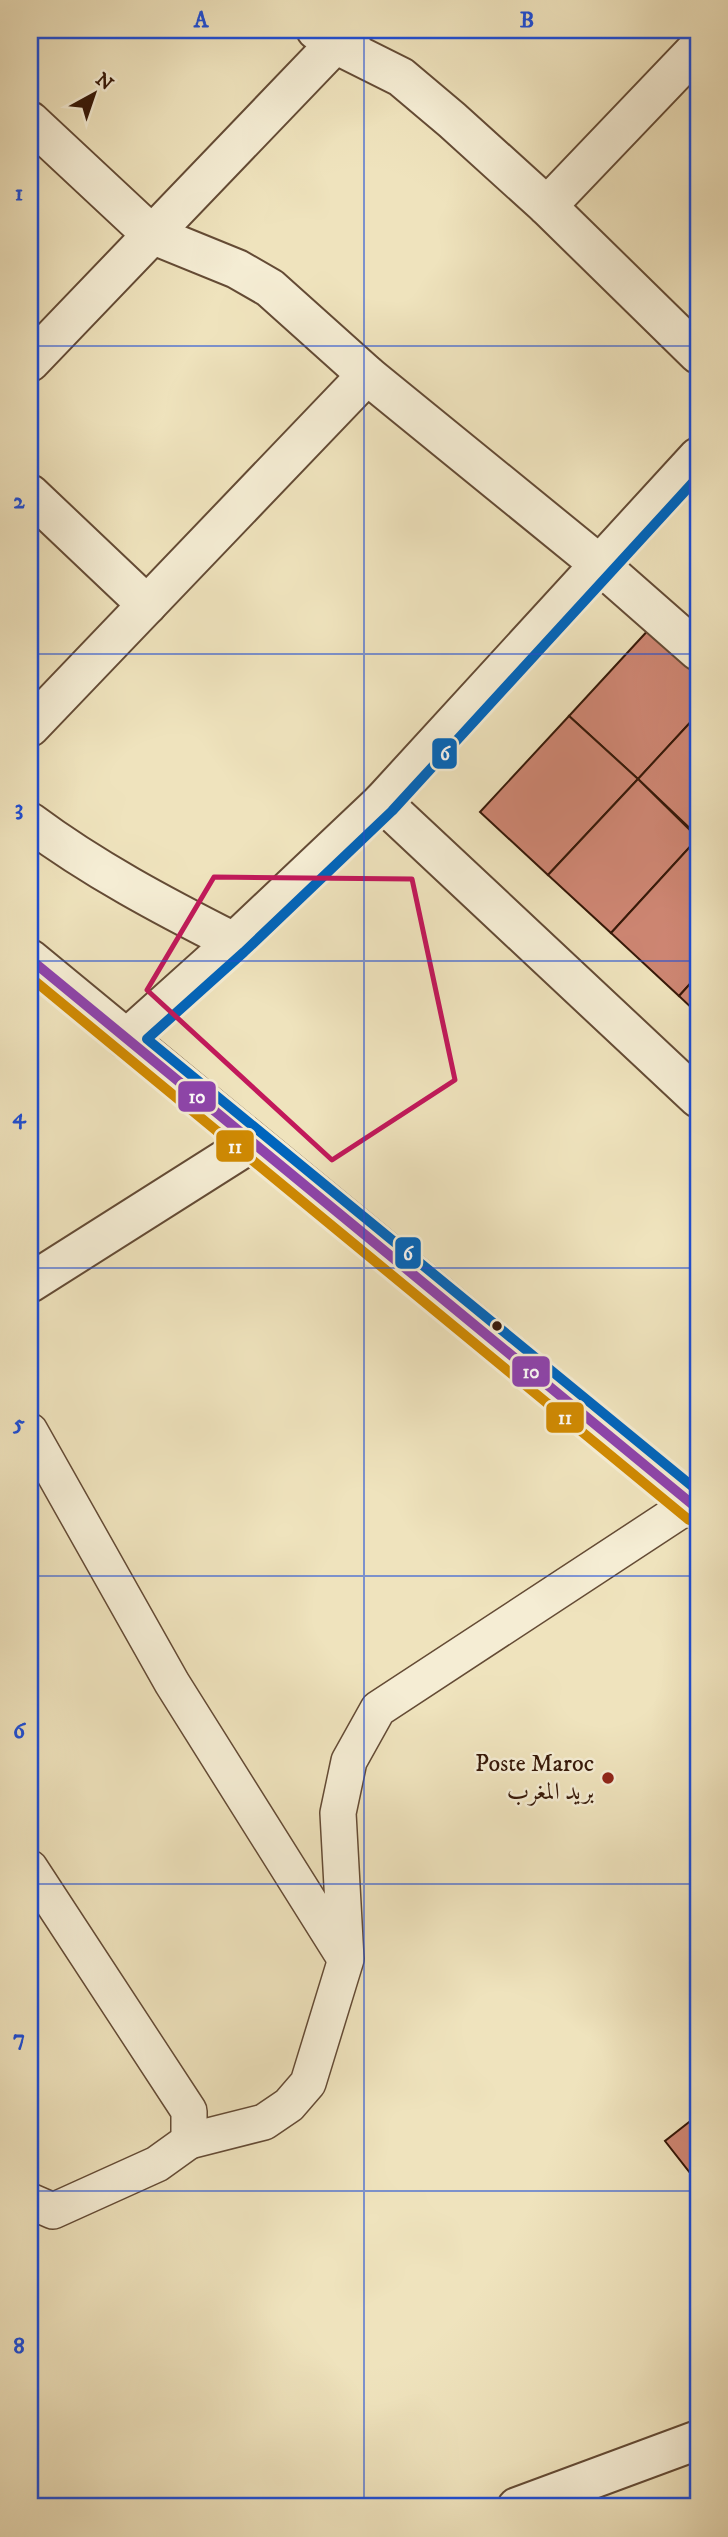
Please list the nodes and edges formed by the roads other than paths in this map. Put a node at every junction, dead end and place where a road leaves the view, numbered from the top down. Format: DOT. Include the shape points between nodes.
graph roads {
  1 [pos="335,35"];
  2 [pos="698,48"];
  3 [pos="30,121"];
  4 [pos="547,206"];
  5 [pos="151,234"];
  6 [pos="698,354"];
  7 [pos="30,362"];
  8 [pos="367,375"];
  9 [pos="698,457"];
  10 [pos="30,494"];
  11 [pos="599,564"];
  12 [pos="147,606"];
  13 [pos="698,651"];
  14 [pos="30,727"];
  15 [pos="382,802"];
  16 [pos="30,822"];
  17 [pos="234,942"];
  18 [pos="30,958"];
  19 [pos="126,1039"];
  20 [pos="698,1098"];
  21 [pos="251,1143"];
  22 [pos="30,1283"];
  23 [pos="30,1431"];
  24 [pos="695,1506"];
  25 [pos="30,1868"];
  26 [pos="345,1959"];
  27 [pos="189,2141"];
  28 [pos="30,2201"];
  29 [pos="698,2440"];
  30 [pos="517,2507"];
  1 -- 4 [label="street" via="401,77"];
  1 -- 5 [label="street"];
  2 -- 4 [label="street"];
  3 -- 5 [label="street"];
  4 -- 6 [label="street"];
  5 -- 7 [label="street"];
  5 -- 8 [label="street" via="237,269 270,288"];
  8 -- 11 [label="street"];
  8 -- 12 [label="street"];
  9 -- 11 [label="street"];
  10 -- 12 [label="street"];
  11 -- 13 [label="street"];
  11 -- 15 [label="street"];
  12 -- 14 [label="street"];
  15 -- 17 [label="street"];
  15 -- 20 [label="street"];
  16 -- 17 [label="street" via="166,908"];
  17 -- 19 [label="street"];
  18 -- 19 [label="street"];
  19 -- 21 [label="street"];
  21 -- 22 [label="street"];
  21 -- 24 [label="street"];
  23 -- 26 [label="lane" via="179,1694"];
  24 -- 26 [label="lane" via="378,1709 349,1760 338,1813"];
  25 -- 27 [label="lane" via="189,2111"];
  26 -- 27 [label="lane" via="308,2083 289,2105 264,2122"];
  27 -- 28 [label="lane" via="157,2164 53,2211"];
  29 -- 30 [label="street"];
}
